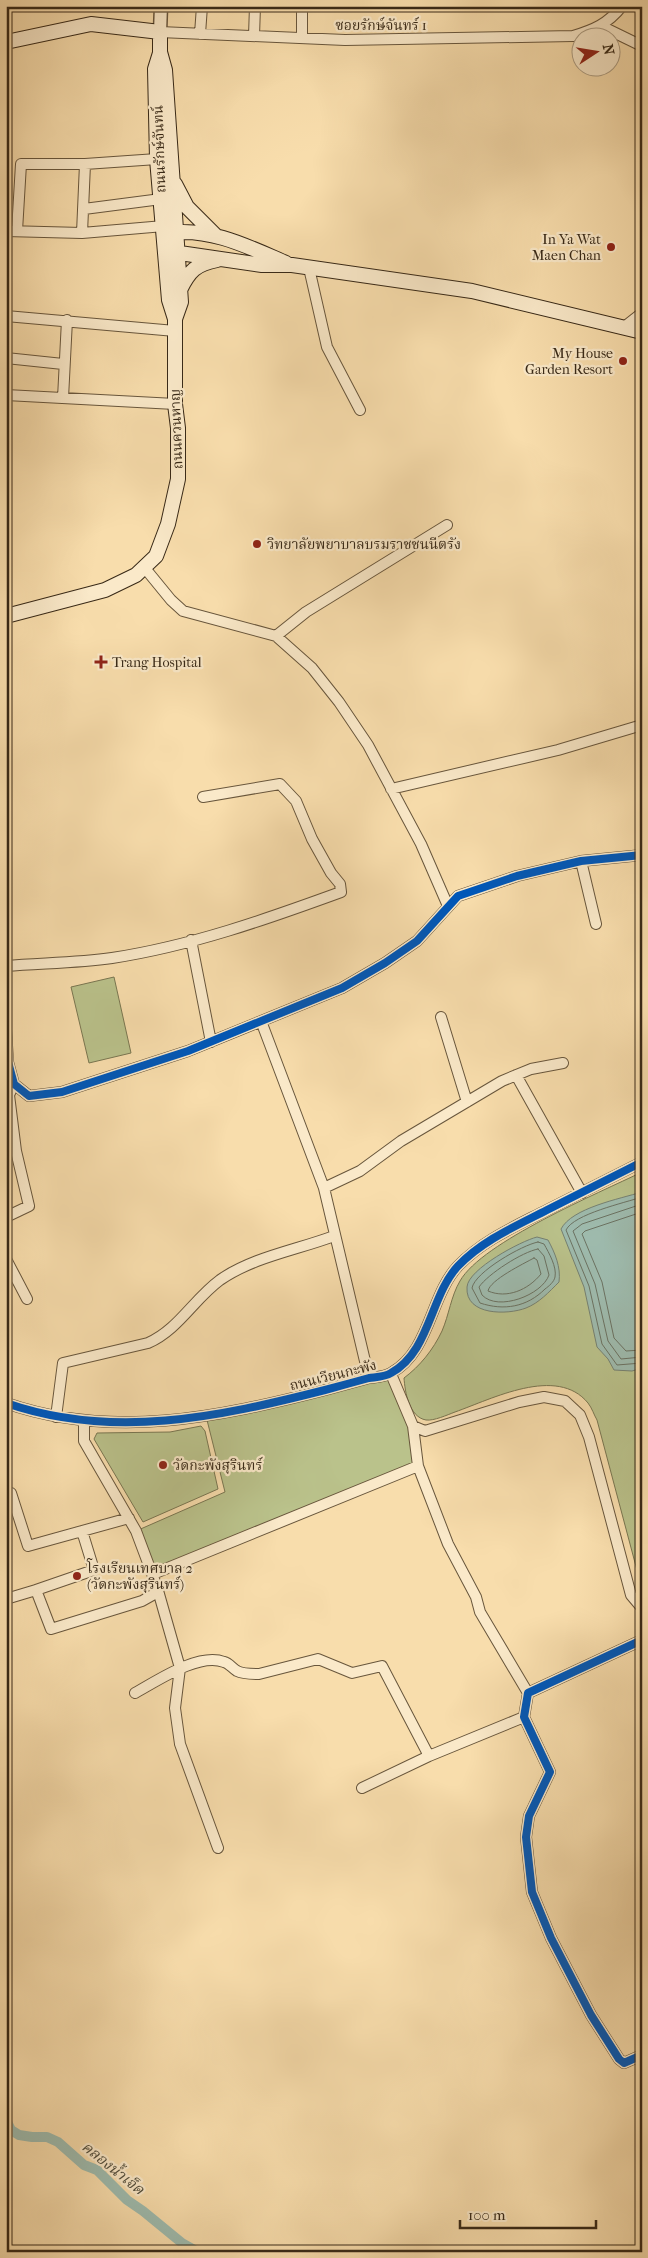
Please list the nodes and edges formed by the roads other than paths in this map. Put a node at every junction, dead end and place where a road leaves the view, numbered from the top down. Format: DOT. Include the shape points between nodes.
graph roads {
  1 [pos="161,6"];
  2 [pos="202,6"];
  3 [pos="255,6"];
  4 [pos="302,6"];
  5 [pos="622,6"];
  6 [pos="601,26"];
  7 [pos="160,32"];
  8 [pos="200,34"];
  9 [pos="254,36"];
  10 [pos="302,38"];
  11 [pos="6,42"];
  12 [pos="642,46"];
  13 [pos="160,52"];
  14 [pos="157,159"];
  15 [pos="85,164"];
  16 [pos="171,168"];
  17 [pos="160,199"];
  18 [pos="84,209"];
  19 [pos="6,231"];
  20 [pos="17,231"];
  21 [pos="168,231"];
  22 [pos="82,234"];
  23 [pos="215,235"];
  24 [pos="172,252"];
  25 [pos="217,260"];
  26 [pos="292,265"];
  27 [pos="309,268"];
  28 [pos="180,290"];
  29 [pos="642,313"];
  30 [pos="6,316"];
  31 [pos="67,320"];
  32 [pos="175,325"];
  33 [pos="623,328"];
  34 [pos="642,332"];
  35 [pos="6,358"];
  36 [pos="63,364"];
  37 [pos="6,395"];
  38 [pos="63,398"];
  39 [pos="175,404"];
  40 [pos="360,410"];
  41 [pos="446,525"];
  42 [pos="144,568"];
  43 [pos="8,615"];
  44 [pos="276,636"];
  45 [pos="642,726"];
  46 [pos="391,789"];
  47 [pos="203,797"];
  48 [pos="642,854"];
  49 [pos="581,862"];
  50 [pos="448,906"];
  51 [pos="596,924"];
  52 [pos="191,940"];
  53 [pos="6,966"];
  54 [pos="441,1016"];
  55 [pos="261,1021"];
  56 [pos="6,1029"];
  57 [pos="211,1042"];
  58 [pos="563,1063"];
  59 [pos="516,1075"];
  60 [pos="14,1084"];
  61 [pos="8,1096"];
  62 [pos="467,1102"];
  63 [pos="642,1162"];
  64 [pos="324,1188"];
  65 [pos="582,1193"];
  66 [pos="6,1216"];
  67 [pos="334,1236"];
  68 [pos="6,1259"];
  69 [pos="27,1299"];
  70 [pos="391,1374"];
  71 [pos="369,1378"];
  72 [pos="6,1403"];
  73 [pos="56,1417"];
  74 [pos="84,1421"];
  75 [pos="413,1426"];
  76 [pos="418,1466"];
  77 [pos="11,1492"];
  78 [pos="128,1518"];
  79 [pos="82,1531"];
  80 [pos="152,1574"];
  81 [pos="36,1590"];
  82 [pos="158,1592"];
  83 [pos="6,1599"];
  84 [pos="642,1608"];
  85 [pos="642,1640"];
  86 [pos="180,1668"];
  87 [pos="135,1693"];
  88 [pos="528,1694"];
  89 [pos="524,1717"];
  90 [pos="429,1756"];
  91 [pos="362,1788"];
  92 [pos="218,1848"];
  93 [pos="642,2055"];
  1 -- 7 [label="street"];
  2 -- 8 [label="street"];
  3 -- 9 [label="street"];
  4 -- 10 [label="street"];
  5 -- 6 [label="street, ซอยรักษ์จันทร์ 1"];
  6 -- 10 [label="street, ซอยรักษ์จันทร์ 1" via="573,36"];
  6 -- 12 [label="street"];
  7 -- 8 [label="street, ซอยรักษ์จันทร์ 1"];
  7 -- 11 [label="main road" via="91,24"];
  7 -- 13 [label="main road, ถนนรักษ์จันทน์"];
  8 -- 9 [label="street, ซอยรักษ์จันทร์ 1"];
  9 -- 10 [label="street, ซอยรักษ์จันทร์ 1"];
  13 -- 14 [label="main road, ถนนรักษ์จันทน์" via="155,69"];
  13 -- 16 [label="main road, ถนนรักษ์จันทน์" via="166,70"];
  14 -- 15 [label="street"];
  14 -- 17 [label="main road, ถนนรักษ์จันทน์"];
  15 -- 18 [label="street"];
  15 -- 20 [label="street" via="21,164"];
  16 -- 21 [label="main road, ถนนรักษ์จันทน์"];
  16 -- 23 [label="main road" via="177,191 187,207"];
  17 -- 18 [label="street"];
  17 -- 21 [label="main road, ถนนรักษ์จันทน์"];
  18 -- 22 [label="street"];
  19 -- 20 [label="street"];
  20 -- 22 [label="street"];
  21 -- 22 [label="street"];
  21 -- 23 [label="main road"];
  21 -- 24 [label="main road, ถนนควนหาญ"];
  23 -- 26 [label="main road"];
  24 -- 25 [label="main road"];
  24 -- 28 [label="main road, ถนนควนหาญ"];
  24 -- 32 [label="main road, ถนนควนหาญ" via="169,300"];
  25 -- 26 [label="main road"];
  25 -- 28 [label="main road" via="193,268"];
  26 -- 27 [label="main road"];
  27 -- 33 [label="main road" via="472,291"];
  27 -- 40 [label="street" via="327,348"];
  28 -- 32 [label="main road, ถนนควนหาญ" via="181,302"];
  29 -- 33 [label="street"];
  30 -- 31 [label="street"];
  31 -- 32 [label="street"];
  31 -- 36 [label="street"];
  32 -- 39 [label="main road, ถนนควนหาญ"];
  33 -- 34 [label="main road"];
  35 -- 36 [label="street"];
  36 -- 38 [label="street"];
  37 -- 38 [label="street"];
  38 -- 39 [label="street"];
  39 -- 42 [label="main road, ถนนควนหาญ" via="178,479 168,524 156,556"];
  41 -- 44 [label="street" via="306,612"];
  42 -- 43 [label="main road, ถนนควนหาญ" via="136,576 105,590"];
  42 -- 44 [label="street" via="183,610"];
  44 -- 46 [label="street" via="312,668 339,702 368,745"];
  45 -- 46 [label="street" via="558,750"];
  46 -- 50 [label="street" via="421,844"];
  47 -- 52 [label="street" via="280,784 296,801 312,839 340,884 341,892 252,924"];
  48 -- 49 [label="street"];
  49 -- 50 [label="street" via="518,876 458,896"];
  49 -- 51 [label="street"];
  50 -- 55 [label="street" via="417,941 385,963 342,988"];
  52 -- 53 [label="street" via="112,958"];
  52 -- 57 [label="street"];
  54 -- 62 [label="street"];
  55 -- 57 [label="street"];
  55 -- 64 [label="street"];
  56 -- 60 [label="street" via="8,1062"];
  57 -- 60 [label="street" via="62,1092 28,1096"];
  58 -- 59 [label="street"];
  59 -- 62 [label="street"];
  59 -- 65 [label="street"];
  60 -- 61 [label="street"];
  61 -- 66 [label="street" via="29,1206"];
  62 -- 64 [label="street" via="401,1141 360,1171"];
  63 -- 65 [label="street, ถนนเวียนกะพัง"];
  64 -- 67 [label="street"];
  65 -- 70 [label="street, ถนนเวียนกะพัง" via="507,1231 474,1251 456,1268 410,1356"];
  67 -- 71 [label="street"];
  67 -- 73 [label="street" via="229,1274 158,1339 63,1363"];
  68 -- 69 [label="street"];
  70 -- 71 [label="street, ถนนเวียนกะพัง"];
  70 -- 75 [label="street, ถนนเวียนกะพัง"];
  71 -- 74 [label="street, ถนนเวียนกะพัง" via="206,1416 143,1423"];
  72 -- 73 [label="street, ถนนเวียนกะพัง"];
  73 -- 74 [label="street, ถนนเวียนกะพัง"];
  74 -- 78 [label="street" via="84,1441"];
  75 -- 76 [label="street, ถนนเวียนกะพัง"];
  75 -- 84 [label="street" via="426,1431 544,1397 565,1401 580,1415 631,1595"];
  76 -- 80 [label="street"];
  76 -- 88 [label="street, ถนนเวียนกะพัง" via="448,1544 476,1597 480,1612"];
  77 -- 79 [label="street" via="28,1546"];
  78 -- 79 [label="street"];
  78 -- 80 [label="street"];
  79 -- 81 [label="street" via="94,1570"];
  80 -- 82 [label="street"];
  81 -- 82 [label="street" via="52,1629"];
  81 -- 83 [label="street"];
  82 -- 86 [label="street"];
  85 -- 88 [label="street"];
  86 -- 87 [label="street"];
  86 -- 90 [label="street" via="208,1660 224,1662 238,1672 259,1674 318,1658 352,1673 382,1666"];
  86 -- 92 [label="street" via="176,1708 180,1744"];
  88 -- 89 [label="street"];
  89 -- 90 [label="street"];
  89 -- 93 [label="street" via="550,1772 530,1816 526,1836 532,1892 550,1938 591,2015 619,2059 624,2063"];
  90 -- 91 [label="street"];
}
